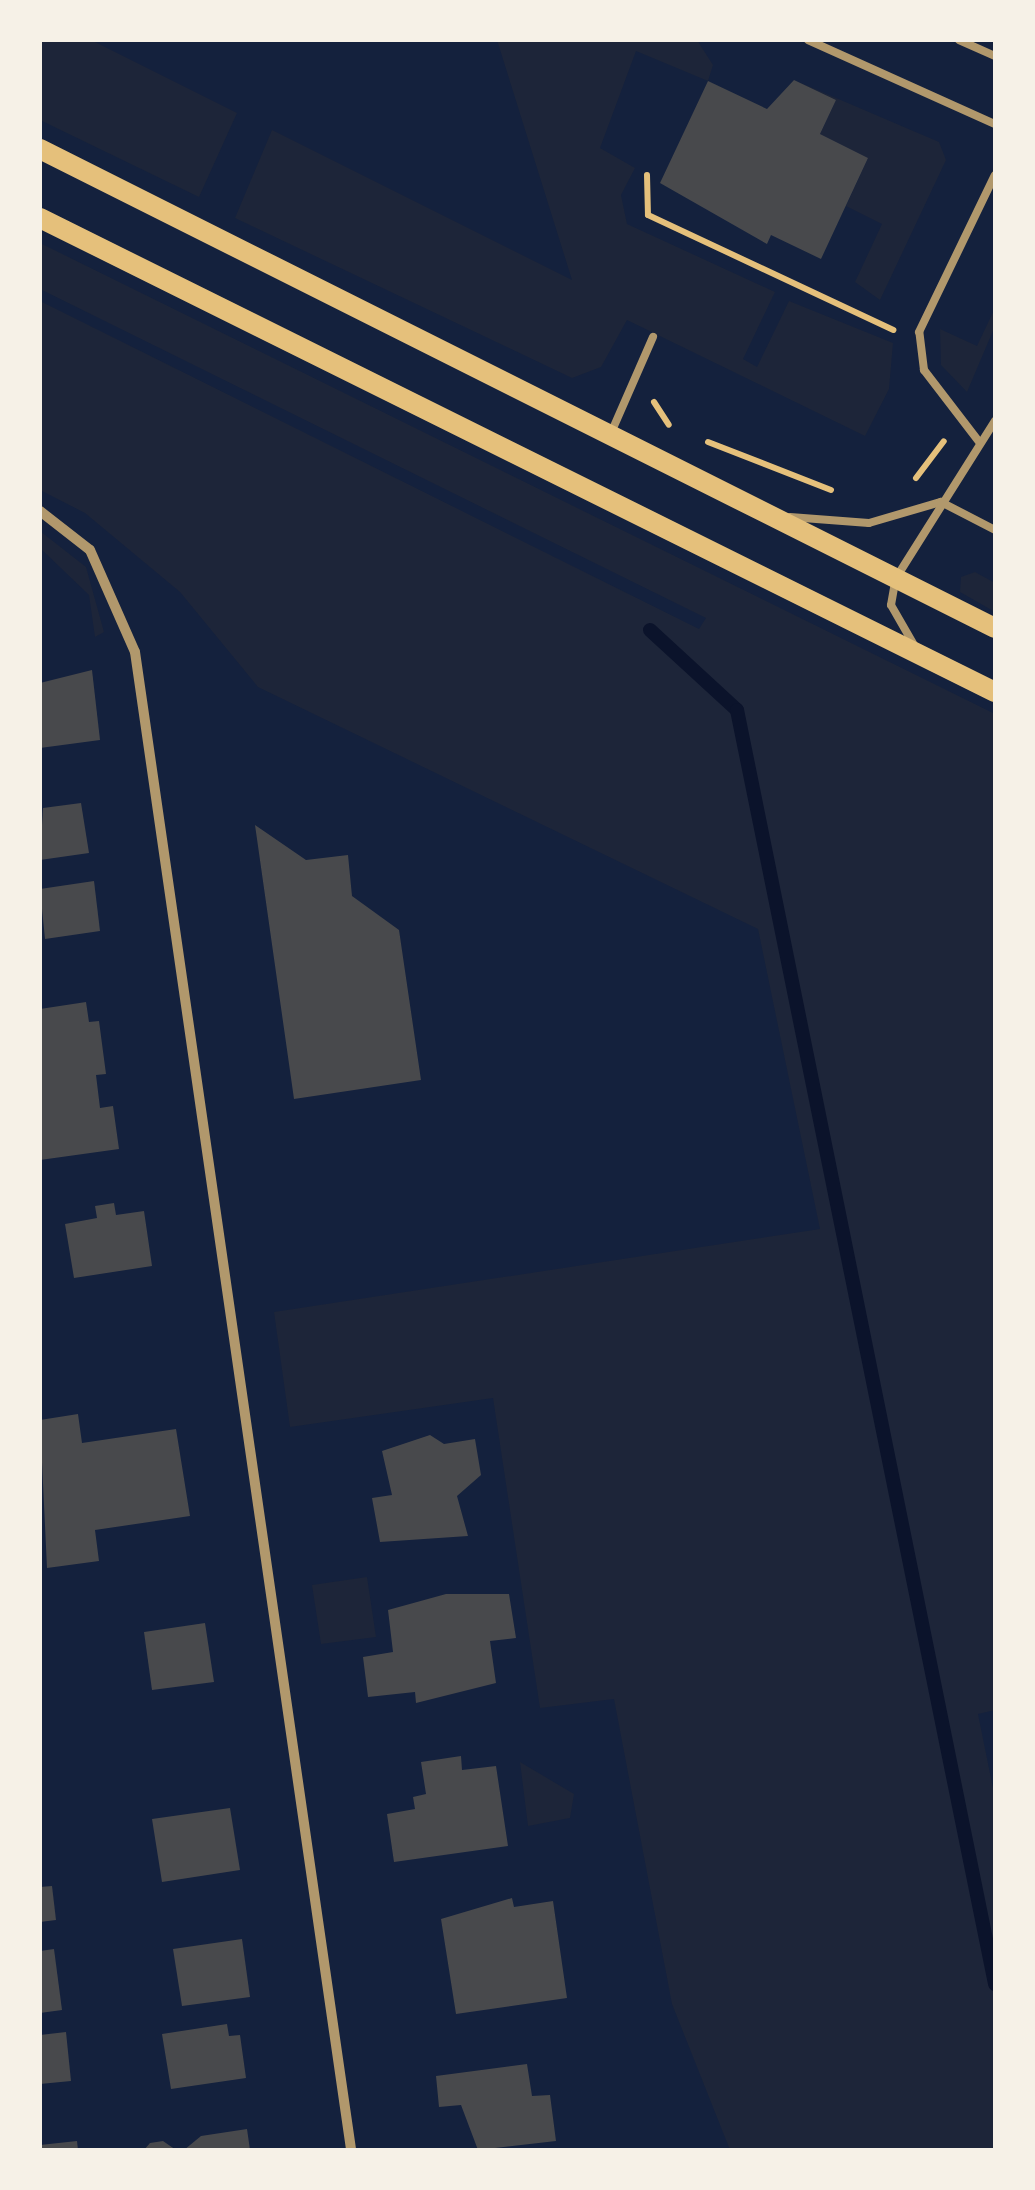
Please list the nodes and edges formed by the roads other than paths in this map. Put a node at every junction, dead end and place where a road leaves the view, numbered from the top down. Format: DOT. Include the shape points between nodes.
graph roads {
  1 [pos="808,40"];
  2 [pos="959,40"];
  3 [pos="995,56"];
  4 [pos="995,124"];
  5 [pos="40,149"];
  6 [pos="995,175"];
  7 [pos="40,218"];
  8 [pos="653,337"];
  9 [pos="995,421"];
  10 [pos="612,433"];
  11 [pos="980,443"];
  12 [pos="941,502"];
  13 [pos="40,511"];
  14 [pos="771,512"];
  15 [pos="995,530"];
  16 [pos="896,578"];
  17 [pos="995,628"];
  18 [pos="931,660"];
  19 [pos="995,692"];
  20 [pos="351,2150"];
  1 -- 4 [label="lane"];
  2 -- 3 [label="lane"];
  5 -- 10 [label="main road"];
  6 -- 11 [label="lane" via="919,332 924,370"];
  7 -- 18 [label="main road"];
  8 -- 10 [label="lane"];
  9 -- 11 [label="lane"];
  10 -- 14 [label="main road"];
  11 -- 12 [label="lane"];
  12 -- 14 [label="lane" via="844,525"];
  12 -- 15 [label="lane"];
  12 -- 16 [label="lane"];
  13 -- 20 [label="street" via="90,550 135,652"];
  14 -- 16 [label="main road"];
  16 -- 17 [label="main road"];
  16 -- 18 [label="lane" via="896,621"];
  18 -- 19 [label="main road"];
}
